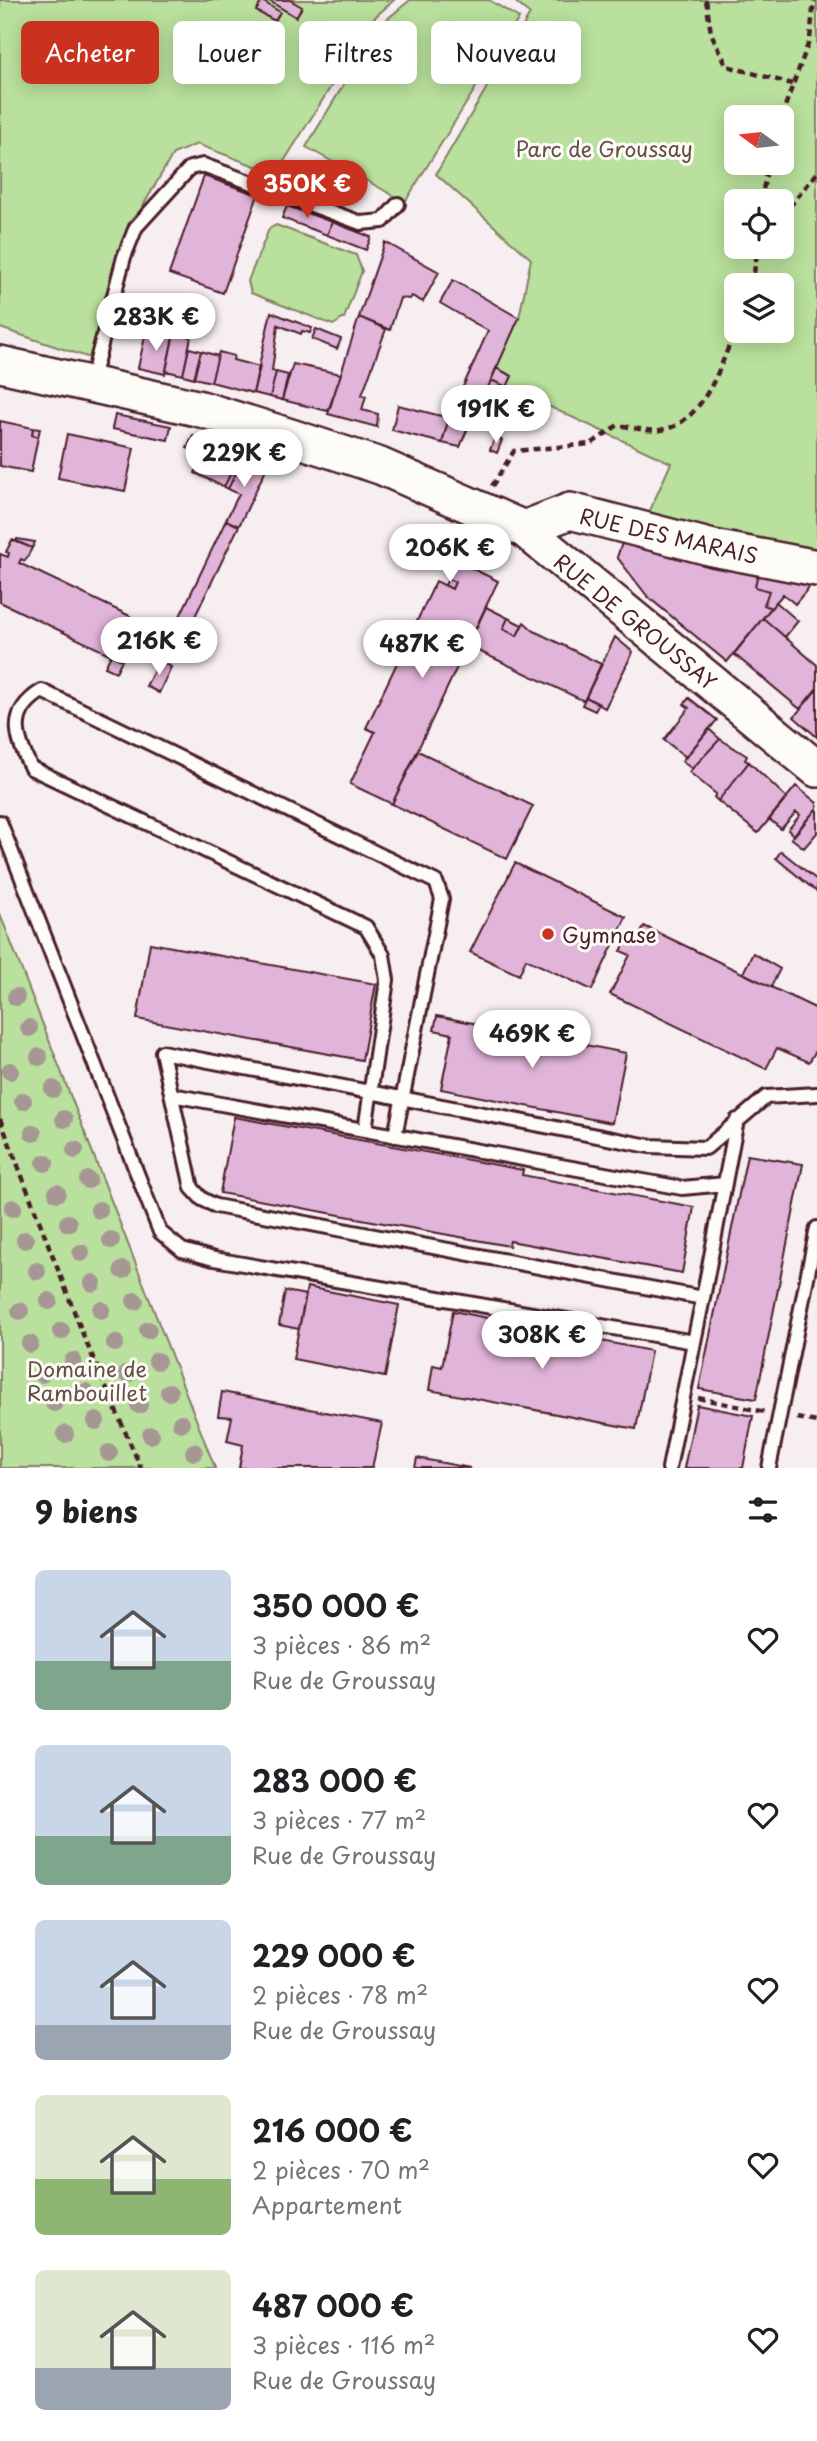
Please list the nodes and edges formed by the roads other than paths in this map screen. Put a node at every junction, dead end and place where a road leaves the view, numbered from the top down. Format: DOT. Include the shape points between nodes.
graph roads {
  1 [pos="398,204"];
  2 [pos="0,364"];
  3 [pos="91,383"];
  4 [pos="524,529"];
  5 [pos="817,568"];
  6 [pos="817,769"];
  7 [pos="0,822"];
  8 [pos="369,1092"];
  9 [pos="817,1094"];
  10 [pos="172,1096"];
  11 [pos="402,1098"];
  12 [pos="737,1120"];
  13 [pos="365,1130"];
  14 [pos="395,1136"];
  15 [pos="725,1184"];
  16 [pos="817,1228"];
  17 [pos="703,1298"];
  18 [pos="694,1342"];
  19 [pos="669,1468"];
  20 [pos="769,1468"];
  1 -- 3 [label="lane" via="383,221 361,223 203,165 190,168 136,227"];
  2 -- 3 [label="main road, RUE DE GROUSSAY"];
  3 -- 4 [label="main road, RUE DE GROUSSAY" via="201,409 380,466"];
  4 -- 5 [label="main road, RUE DES MARAIS" via="570,511 713,548"];
  4 -- 6 [label="main road, RUE DE GROUSSAY"];
  7 -- 18 [label="lane" via="160,1232 182,1250"];
  8 -- 10 [label="lane" via="162,1052"];
  8 -- 11 [label="lane"];
  8 -- 11 [label="lane" via="387,980 383,955 366,927 31,768 16,725 28,700 41,691 436,882 442,899"];
  8 -- 13 [label="lane"];
  9 -- 12 [label="lane" via="766,1097"];
  10 -- 13 [label="lane"];
  10 -- 17 [label="lane" via="192,1188 216,1206"];
  11 -- 12 [label="lane" via="649,1146 706,1148"];
  11 -- 14 [label="lane"];
  12 -- 15 [label="lane"];
  13 -- 14 [label="lane"];
  14 -- 15 [label="lane" via="682,1188"];
  15 -- 17 [label="lane"];
  16 -- 20 [label="lane"];
  17 -- 18 [label="lane"];
  18 -- 19 [label="lane"];
}
